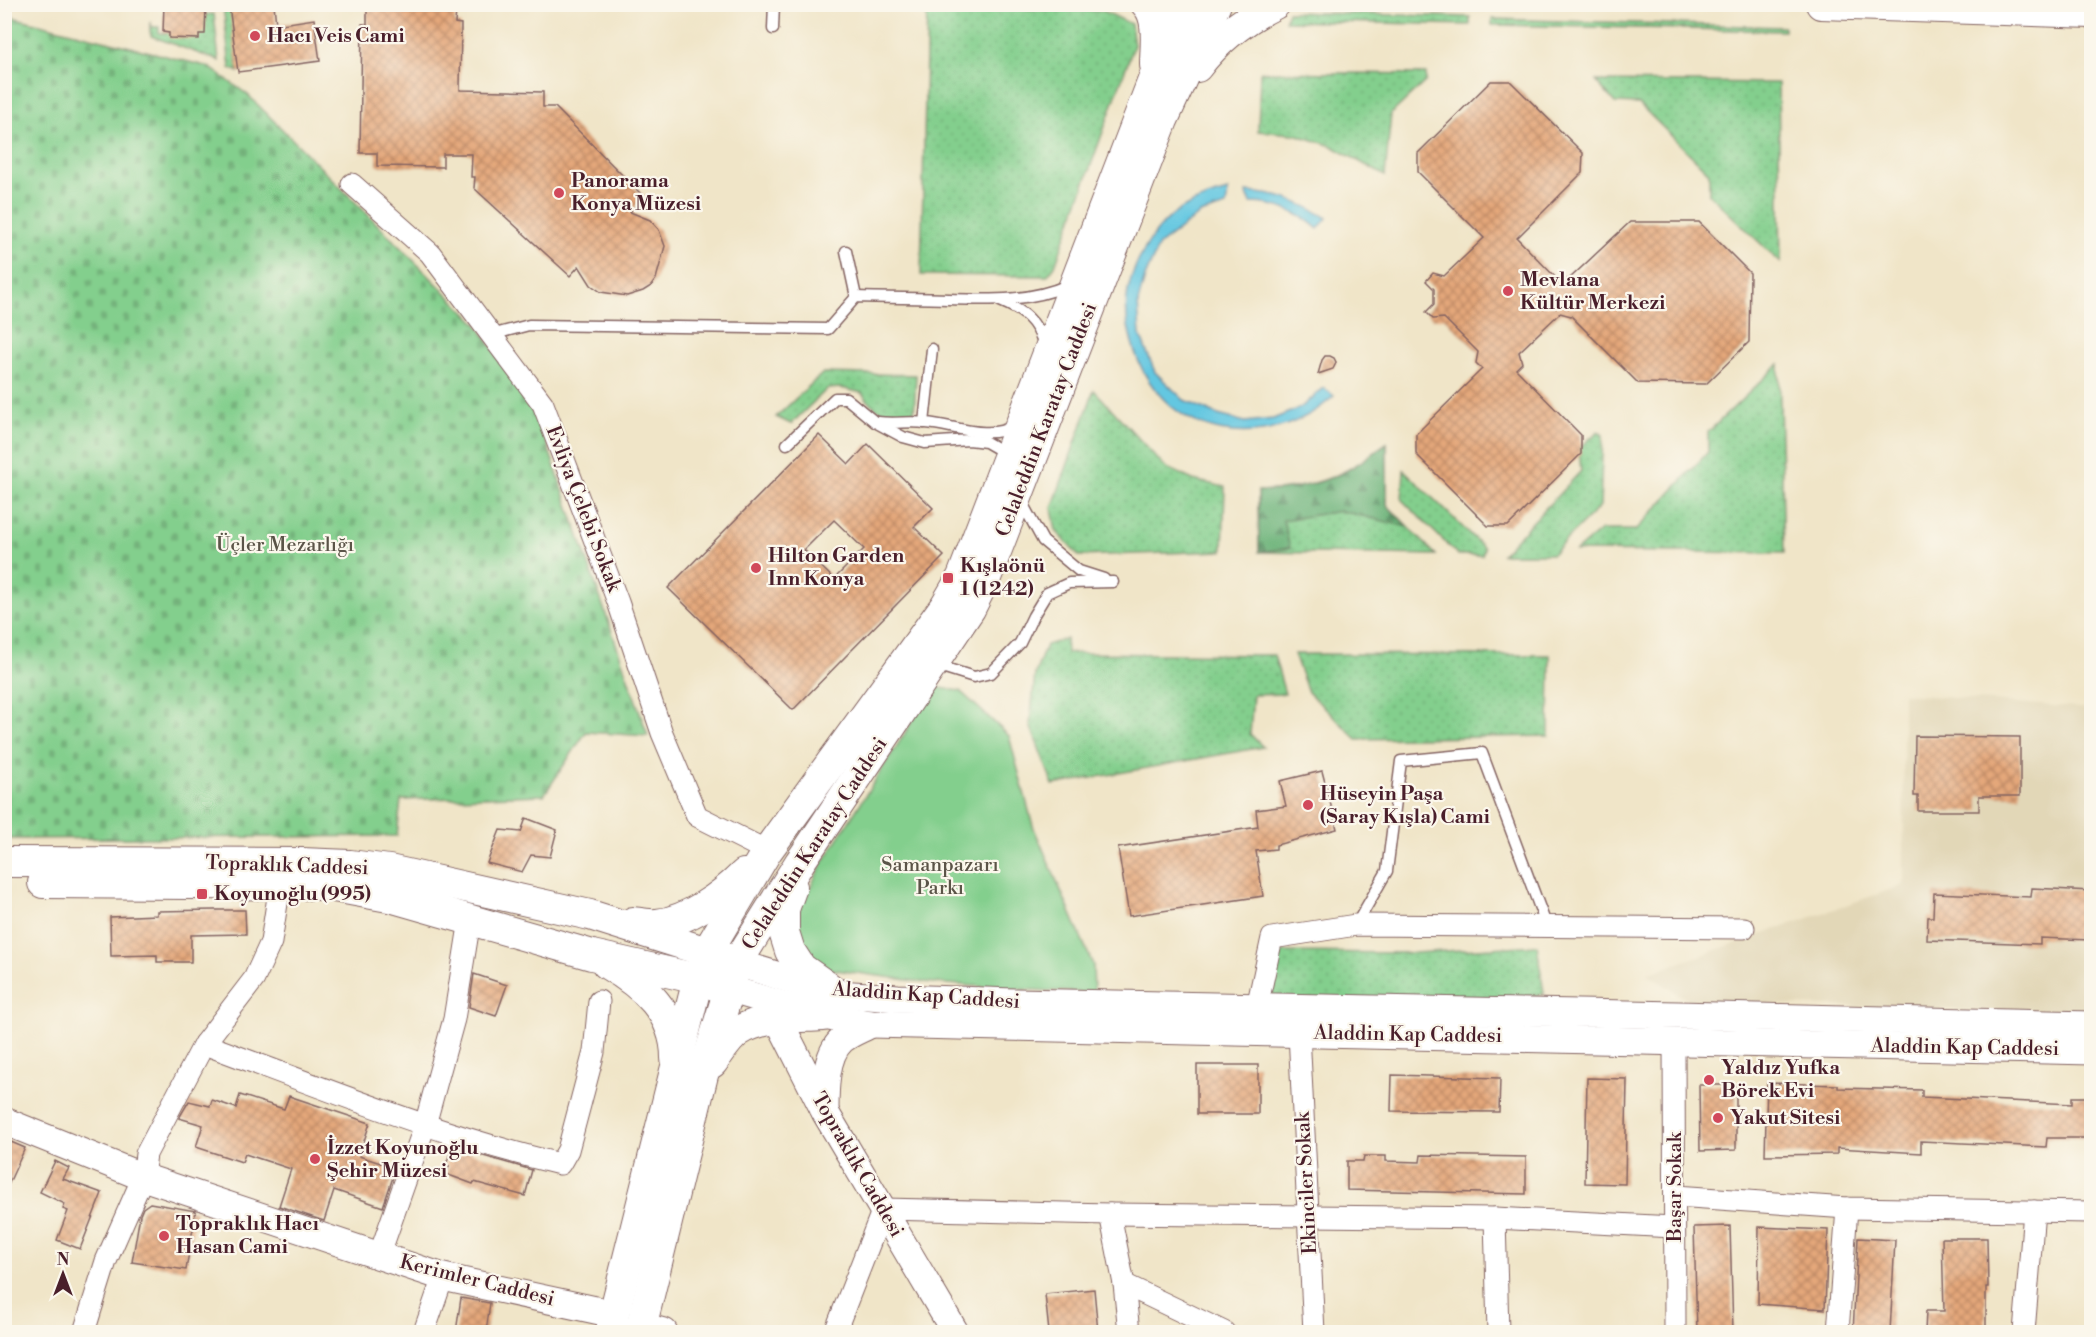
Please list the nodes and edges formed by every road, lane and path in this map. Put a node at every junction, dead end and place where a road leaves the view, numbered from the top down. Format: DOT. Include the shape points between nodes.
graph roads {
  1 [pos="774,4"];
  2 [pos="1146,4"];
  3 [pos="1185,4"];
  4 [pos="1216,4"];
  5 [pos="1275,4"];
  6 [pos="1821,4"];
  7 [pos="2091,13"];
  8 [pos="773,29"];
  9 [pos="1155,75"];
  10 [pos="1163,120"];
  11 [pos="352,184"];
  12 [pos="846,250"];
  13 [pos="1076,281"];
  14 [pos="856,297"];
  15 [pos="997,300"];
  16 [pos="491,334"];
  17 [pos="932,349"];
  18 [pos="1048,355"];
  19 [pos="1023,419"];
  20 [pos="875,422"];
  21 [pos="924,423"];
  22 [pos="787,444"];
  23 [pos="1010,456"];
  24 [pos="1018,495"];
  25 [pos="936,662"];
  26 [pos="767,851"];
  27 [pos="4,862"];
  28 [pos="800,862"];
  29 [pos="4,883"];
  30 [pos="280,884"];
  31 [pos="590,915"];
  32 [pos="470,920"];
  33 [pos="1356,926"];
  34 [pos="1547,927"];
  35 [pos="1744,928"];
  36 [pos="592,955"];
  37 [pos="703,965"];
  38 [pos="732,976"];
  39 [pos="599,1001"];
  40 [pos="830,1005"];
  41 [pos="1257,1007"];
  42 [pos="769,1009"];
  43 [pos="871,1024"];
  44 [pos="2091,1025"];
  45 [pos="1676,1028"];
  46 [pos="1299,1033"];
  47 [pos="204,1044"];
  48 [pos="2091,1051"];
  49 [pos="690,1071"];
  50 [pos="825,1112"];
  51 [pos="4,1121"];
  52 [pos="425,1125"];
  53 [pos="143,1177"];
  54 [pos="1676,1196"];
  55 [pos="1847,1208"];
  56 [pos="882,1209"];
  57 [pos="2034,1211"];
  58 [pos="2091,1212"];
  59 [pos="1110,1214"];
  60 [pos="1308,1216"];
  61 [pos="1495,1218"];
  62 [pos="1674,1227"];
  63 [pos="379,1256"];
  64 [pos="443,1277"];
  65 [pos="1124,1284"];
  66 [pos="612,1323"];
  67 [pos="648,1330"];
  68 [pos="84,1332"];
  69 [pos="424,1332"];
  70 [pos="835,1332"];
  71 [pos="955,1332"];
  72 [pos="1129,1332"];
  73 [pos="1224,1332"];
  74 [pos="1314,1332"];
  75 [pos="1498,1332"];
  76 [pos="1675,1332"];
  77 [pos="1838,1332"];
  78 [pos="2024,1332"];
  1 -- 8 [label="lane"];
  2 -- 9 [label="main road" via="1155,28"];
  3 -- 9 [label="main road, Celaleddin Karatay Caddesi"];
  4 -- 10 [label="main road, Celaleddin Karatay Caddesi"];
  5 -- 10 [label="main road" via="1220,40"];
  6 -- 7 [label="main road"];
  9 -- 13 [label="main road, Celaleddin Karatay Caddesi"];
  10 -- 24 [label="main road, Celaleddin Karatay Caddesi"];
  11 -- 16 [label="street, Evliya Çelebi Sokak" via="430,254"];
  12 -- 14 [label="lane"];
  13 -- 15 [label="lane" via="1030,297"];
  13 -- 18 [label="main road, Celaleddin Karatay Caddesi"];
  14 -- 15 [label="lane"];
  14 -- 16 [label="lane" via="828,329 529,325"];
  15 -- 18 [label="lane" via="1020,309 1033,323"];
  16 -- 26 [label="street, Evliya Çelebi Sokak" via="543,404 618,602 662,733 697,816"];
  17 -- 21 [label="lane"];
  18 -- 19 [label="main road, Celaleddin Karatay Caddesi"];
  19 -- 21 [label="lane" via="1003,432"];
  19 -- 23 [label="main road, Celaleddin Karatay Caddesi"];
  20 -- 21 [label="lane"];
  20 -- 22 [label="lane" via="846,398 835,398"];
  20 -- 23 [label="lane" via="925,443 986,442"];
  23 -- 26 [label="main road, Celaleddin Karatay Caddesi" via="962,577 945,606"];
  24 -- 25 [label="main road, Celaleddin Karatay Caddesi" via="987,575"];
  24 -- 25 [label="lane" via="1043,541 1079,571 1113,582 1068,583 1047,593 1020,643 991,673 974,677"];
  25 -- 28 [label="main road, Celaleddin Karatay Caddesi"];
  26 -- 31 [label="main road" via="716,899 677,918 657,924"];
  26 -- 37 [label="main road, Celaleddin Karatay Caddesi"];
  27 -- 31 [label="main road, Topraklık Caddesi" via="350,865 389,870"];
  28 -- 38 [label="main road, Celaleddin Karatay Caddesi"];
  28 -- 40 [label="main road" via="784,909 784,932 801,969"];
  29 -- 30 [label="main road, Topraklık Caddesi"];
  30 -- 32 [label="main road, Topraklık Caddesi" via="323,885 394,898"];
  30 -- 47 [label="street" via="271,942 254,978"];
  31 -- 37 [label="main road, Topraklık Caddesi"];
  32 -- 36 [label="main road, Topraklık Caddesi"];
  32 -- 52 [label="street" via="454,1019"];
  33 -- 34 [label="street"];
  33 -- 34 [label="lane" via="1386,871 1401,761 1482,753"];
  33 -- 41 [label="street" via="1272,938"];
  34 -- 35 [label="street"];
  36 -- 37 [label="main road, Topraklık Caddesi"];
  36 -- 49 [label="main road" via="657,1002"];
  37 -- 38 [label="main road, Topraklık Caddesi"];
  37 -- 49 [label="main road, Celaleddin Karatay Caddesi"];
  38 -- 40 [label="street, Aladdin Kap Caddesi"];
  38 -- 42 [label="street"];
  38 -- 49 [label="main road, Celaleddin Karatay Caddesi"];
  39 -- 52 [label="street" via="594,1052 568,1150 560,1164"];
  40 -- 41 [label="street, Aladdin Kap Caddesi" via="1014,1002"];
  40 -- 42 [label="main road"];
  40 -- 43 [label="street, Aladdin Kap Caddesi"];
  41 -- 45 [label="street, Aladdin Kap Caddesi"];
  42 -- 49 [label="main road"];
  42 -- 50 [label="street, Topraklık Caddesi"];
  43 -- 46 [label="street, Aladdin Kap Caddesi"];
  43 -- 50 [label="street" via="842,1040 830,1059"];
  44 -- 45 [label="street, Aladdin Kap Caddesi"];
  45 -- 46 [label="street, Aladdin Kap Caddesi"];
  45 -- 48 [label="street, Aladdin Kap Caddesi"];
  45 -- 54 [label="street, Başar Sokak"];
  46 -- 60 [label="street, Ekinciler Sokak"];
  47 -- 52 [label="street"];
  47 -- 53 [label="street" via="146,1155"];
  49 -- 66 [label="main road, Celaleddin Karatay Caddesi"];
  49 -- 67 [label="main road, Celaleddin Karatay Caddesi"];
  50 -- 56 [label="street, Topraklık Caddesi"];
  51 -- 53 [label="street, Kerimler Caddesi"];
  52 -- 63 [label="street"];
  53 -- 63 [label="street, Kerimler Caddesi"];
  53 -- 68 [label="street" via="106,1261"];
  54 -- 55 [label="street"];
  54 -- 62 [label="street, Başar Sokak"];
  55 -- 57 [label="street"];
  55 -- 77 [label="street"];
  56 -- 59 [label="street"];
  56 -- 70 [label="street"];
  56 -- 71 [label="street, Topraklık Caddesi"];
  57 -- 58 [label="street"];
  57 -- 78 [label="street"];
  59 -- 60 [label="street"];
  59 -- 65 [label="street"];
  60 -- 61 [label="street"];
  60 -- 74 [label="street, Ekinciler Sokak"];
  61 -- 62 [label="street"];
  61 -- 75 [label="street"];
  62 -- 76 [label="street, Başar Sokak"];
  63 -- 64 [label="street, Kerimler Caddesi"];
  64 -- 66 [label="street, Kerimler Caddesi"];
  64 -- 69 [label="street"];
  65 -- 72 [label="street"];
  65 -- 73 [label="street"];
}
